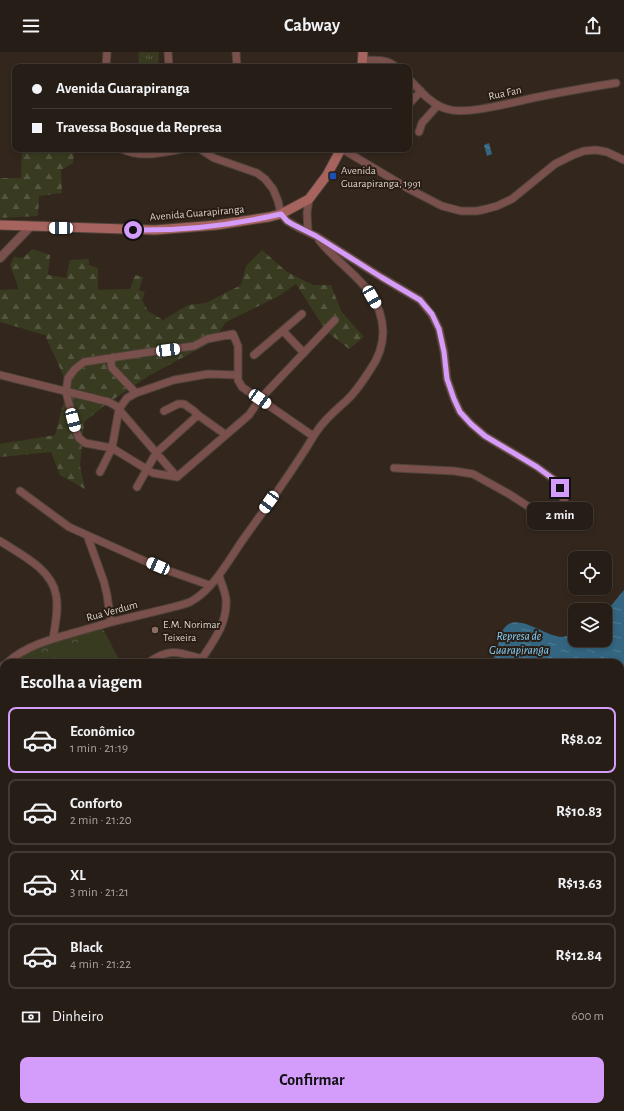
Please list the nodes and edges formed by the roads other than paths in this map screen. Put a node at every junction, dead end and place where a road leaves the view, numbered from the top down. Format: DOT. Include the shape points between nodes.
graph roads {
  1 [pos="107,52"];
  2 [pos="168,52"];
  3 [pos="236,52"];
  4 [pos="362,60"];
  5 [pos="106,64"];
  6 [pos="168,64"];
  7 [pos="237,64"];
  8 [pos="392,64"];
  9 [pos="412,82"];
  10 [pos="616,83"];
  11 [pos="421,91"];
  12 [pos="412,101"];
  13 [pos="438,105"];
  14 [pos="419,132"];
  15 [pos="127,152"];
  16 [pos="171,152"];
  17 [pos="205,152"];
  18 [pos="340,152"];
  19 [pos="347,152"];
  20 [pos="624,160"];
  21 [pos="309,199"];
  22 [pos="281,214"];
  23 [pos="0,225"];
  24 [pos="30,227"];
  25 [pos="308,232"];
  26 [pos="316,236"];
  27 [pos="0,258"];
  28 [pos="302,314"];
  29 [pos="335,320"];
  30 [pos="283,331"];
  31 [pos="304,353"];
  32 [pos="254,355"];
  33 [pos="113,357"];
  34 [pos="0,375"];
  35 [pos="238,375"];
  36 [pos="66,392"];
  37 [pos="136,393"];
  38 [pos="260,399"];
  39 [pos="119,409"];
  40 [pos="164,411"];
  41 [pos="198,415"];
  42 [pos="226,435"];
  43 [pos="313,436"];
  44 [pos="112,448"];
  45 [pos="156,453"];
  46 [pos="394,468"];
  47 [pos="146,470"];
  48 [pos="100,472"];
  49 [pos="177,477"];
  50 [pos="137,487"];
  51 [pos="20,492"];
  52 [pos="87,535"];
  53 [pos="0,541"];
  54 [pos="219,575"];
  55 [pos="210,585"];
  56 [pos="110,622"];
  57 [pos="53,639"];
  58 [pos="10,659"];
  59 [pos="154,659"];
  60 [pos="195,659"];
  61 [pos="203,659"];
  1 -- 5 [label="street"];
  2 -- 6 [label="street"];
  3 -- 7 [label="street"];
  4 -- 8 [label="street" via="385,61"];
  9 -- 11 [label="street, Rua Fan"];
  10 -- 13 [label="street, Rua Fan" via="477,110 448,110"];
  11 -- 12 [label="street"];
  11 -- 13 [label="street, Rua Fan"];
  13 -- 14 [label="street" via="422,123"];
  15 -- 16 [label="street"];
  17 -- 22 [label="street" via="214,158 257,173 265,179 273,189"];
  18 -- 21 [label="main road, Avenida Guarapiranga"];
  19 -- 20 [label="street" via="409,189 442,206 462,212 486,209 512,199 555,164 584,151 607,152"];
  21 -- 22 [label="main road, Avenida Guarapiranga"];
  21 -- 25 [label="street"];
  22 -- 24 [label="main road, Avenida Guarapiranga" via="217,225 155,230"];
  22 -- 25 [label="street" via="287,221"];
  23 -- 24 [label="main road, Avenida Guarapiranga"];
  24 -- 27 [label="street"];
  25 -- 26 [label="street"];
  26 -- 43 [label="street, Rua Verdum" via="368,289 377,306 383,332 382,344 371,369 356,391"];
  26 -- 46 [label="street" via="420,300 432,314 439,329 447,379 460,412 485,436 556,481 565,506 560,515 552,518 537,512 473,474"];
  28 -- 30 [label="street"];
  29 -- 31 [label="street"];
  30 -- 31 [label="street"];
  30 -- 32 [label="street"];
  31 -- 38 [label="street"];
  33 -- 35 [label="street" via="194,346 207,339 233,334 238,346"];
  33 -- 36 [label="street" via="84,362 68,378"];
  33 -- 37 [label="street" via="112,368"];
  34 -- 36 [label="street"];
  35 -- 37 [label="street" via="208,374 181,378"];
  35 -- 38 [label="street" via="242,387"];
  36 -- 39 [label="street" via="110,402"];
  36 -- 44 [label="street" via="80,438 85,444"];
  37 -- 39 [label="street" via="127,398"];
  38 -- 42 [label="street" via="249,415"];
  38 -- 43 [label="street"];
  39 -- 44 [label="street"];
  39 -- 45 [label="street"];
  40 -- 41 [label="street" via="184,404"];
  41 -- 42 [label="street"];
  41 -- 45 [label="street"];
  42 -- 49 [label="street"];
  43 -- 54 [label="street, Rua Verdum"];
  44 -- 47 [label="street"];
  44 -- 48 [label="street"];
  45 -- 47 [label="street"];
  45 -- 49 [label="street"];
  47 -- 49 [label="street"];
  47 -- 50 [label="street"];
  51 -- 52 [label="street" via="69,527"];
  52 -- 55 [label="street"];
  52 -- 56 [label="street" via="104,582"];
  53 -- 57 [label="street" via="40,568 50,579 56,596 57,611"];
  54 -- 55 [label="street, Rua Verdum"];
  54 -- 61 [label="street" via="226,599 224,618 220,632"];
  55 -- 56 [label="street, Rua Verdum" via="198,597 185,603"];
  56 -- 57 [label="street, Rua Verdum"];
  57 -- 58 [label="street, Rua Verdum"];
  59 -- 60 [label="street" via="173,652"];
}
